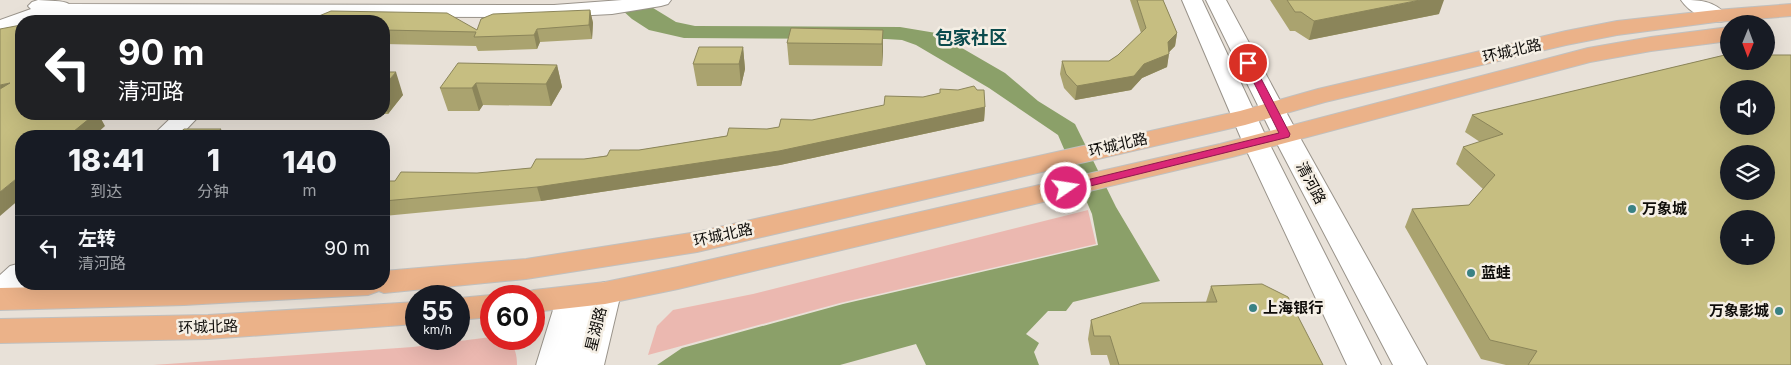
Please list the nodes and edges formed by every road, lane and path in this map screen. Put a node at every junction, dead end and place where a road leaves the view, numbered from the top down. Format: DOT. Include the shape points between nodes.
graph roads {
  1 [pos="75,0"];
  2 [pos="661,0"];
  3 [pos="1192,0"];
  4 [pos="1216,0"];
  5 [pos="1691,0"];
  6 [pos="49,5"];
  7 [pos="1791,10"];
  8 [pos="15,15"];
  9 [pos="16,15"];
  10 [pos="27,15"];
  11 [pos="270,15"];
  12 [pos="344,15"];
  13 [pos="1768,15"];
  14 [pos="0,20"];
  15 [pos="15,20"];
  16 [pos="1720,23"];
  17 [pos="1720,25"];
  18 [pos="1720,26"];
  19 [pos="0,27"];
  20 [pos="1791,29"];
  21 [pos="1775,30"];
  22 [pos="1273,110"];
  23 [pos="1245,116"];
  24 [pos="182,120"];
  25 [pos="172,130"];
  26 [pos="1285,134"];
  27 [pos="1256,142"];
  28 [pos="15,279"];
  29 [pos="390,281"];
  30 [pos="292,290"];
  31 [pos="0,293"];
  32 [pos="605,293"];
  33 [pos="573,297"];
  34 [pos="0,299"];
  35 [pos="545,300"];
  36 [pos="405,314"];
  37 [pos="0,331"];
  38 [pos="552,365"];
  39 [pos="587,365"];
  40 [pos="1364,365"];
  41 [pos="1410,365"];
  1 -- 6 [label="main road"];
  2 -- 12 [label="main road" via="612,8 554,11"];
  3 -- 23 [label="main road, 清河路"];
  4 -- 22 [label="main road, 清河路"];
  5 -- 16 [label="main road"];
  6 -- 9 [label="main road"];
  6 -- 10 [label="main road"];
  6 -- 11 [label="main road"];
  7 -- 13 [label="main road, 环城北路"];
  8 -- 14 [label="main road"];
  15 -- 19 [label="main road"];
  17 -- 22 [label="main road, 环城北路" via="1617,28 1327,94"];
  18 -- 26 [label="main road, 环城北路" via="1651,44 1588,55"];
  20 -- 21 [label="main road"];
  22 -- 23 [label="main road, 环城北路"];
  22 -- 26 [label="main road, 清河路"];
  23 -- 27 [label="main road, 清河路"];
  23 -- 29 [label="main road, 环城北路" via="698,242 526,269"];
  24 -- 25 [label="main road"];
  26 -- 27 [label="main road, 环城北路"];
  26 -- 41 [label="main road, 清河路"];
  27 -- 32 [label="main road, 环城北路"];
  27 -- 40 [label="main road, 清河路"];
  28 -- 31 [label="main road"];
  30 -- 34 [label="main road"];
  32 -- 33 [label="main road, 环城北路"];
  32 -- 39 [label="main road, 星湖路"];
  33 -- 35 [label="main road, 环城北路"];
  33 -- 38 [label="main road, 星湖路"];
  36 -- 37 [label="main road, 环城北路" via="281,324 108,331"];
}
